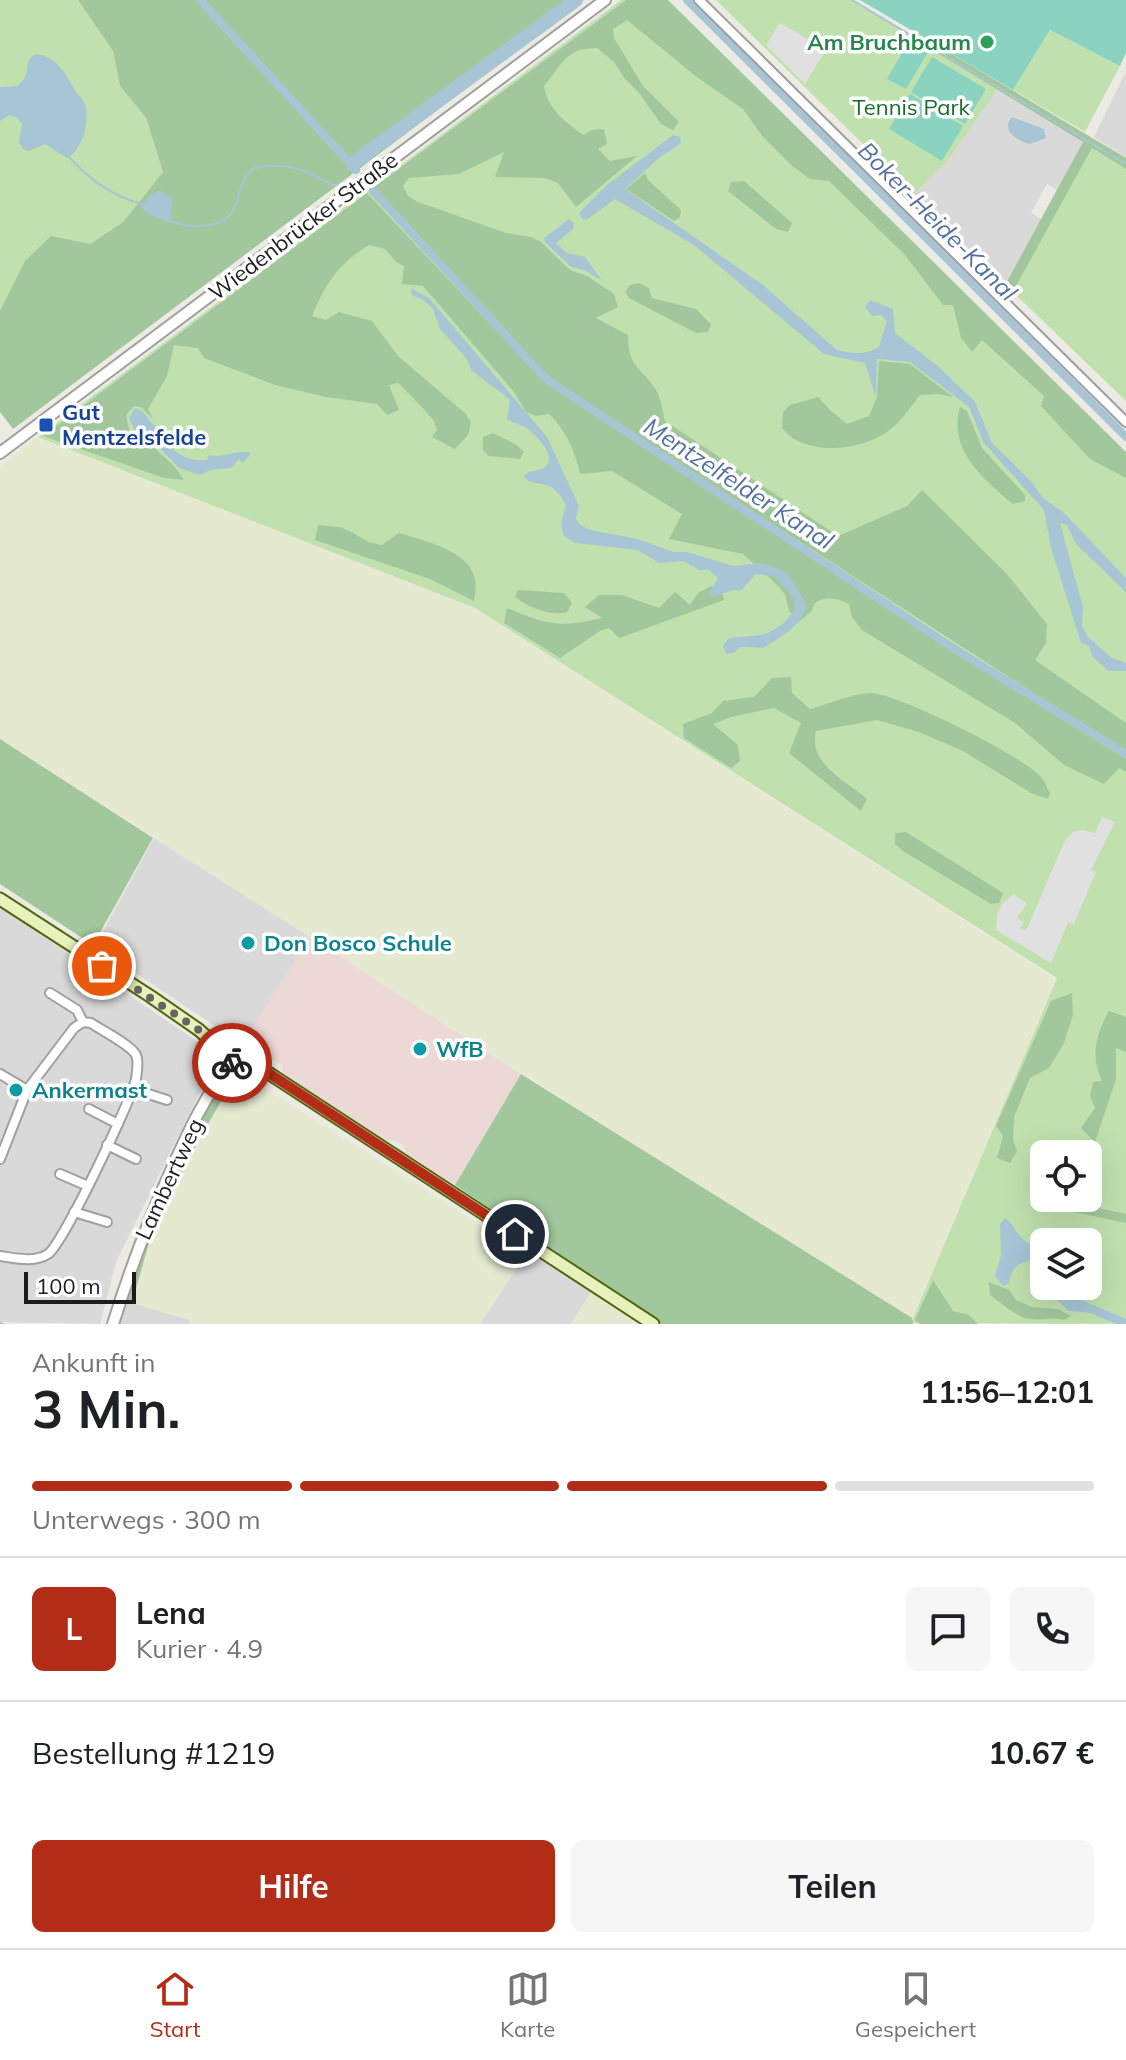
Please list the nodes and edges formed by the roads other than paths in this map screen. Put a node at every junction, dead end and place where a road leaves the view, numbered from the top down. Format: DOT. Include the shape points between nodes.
graph roads {
  1 [pos="605,0"];
  2 [pos="699,0"];
  3 [pos="1126,422"];
  4 [pos="0,453"];
  5 [pos="0,899"];
  6 [pos="50,993"];
  7 [pos="83,1022"];
  8 [pos="230,1055"];
  9 [pos="0,1074"];
  10 [pos="133,1089"];
  11 [pos="27,1090"];
  12 [pos="167,1100"];
  13 [pos="89,1109"];
  14 [pos="118,1124"];
  15 [pos="107,1145"];
  16 [pos="1,1155"];
  17 [pos="136,1159"];
  18 [pos="60,1174"];
  19 [pos="88,1186"];
  20 [pos="74,1212"];
  21 [pos="107,1222"];
  22 [pos="0,1256"];
  23 [pos="113,1324"];
  24 [pos="653,1324"];
  1 -- 4 [label="street, Wiedenbrücker Straße"];
  2 -- 3 [label="street"];
  5 -- 8 [label="main road"];
  6 -- 7 [label="street" via="77,1010"];
  7 -- 10 [label="street" via="136,1054"];
  7 -- 11 [label="street"];
  8 -- 23 [label="street, Lambertweg" via="142,1234"];
  8 -- 24 [label="main road" via="257,1067"];
  9 -- 11 [label="street"];
  10 -- 12 [label="street"];
  10 -- 14 [label="street"];
  11 -- 16 [label="street"];
  13 -- 14 [label="street"];
  14 -- 15 [label="street"];
  15 -- 17 [label="street"];
  15 -- 19 [label="street"];
  18 -- 19 [label="street"];
  19 -- 20 [label="street"];
  20 -- 21 [label="street"];
  20 -- 22 [label="street" via="47,1255 30,1260"];
}
